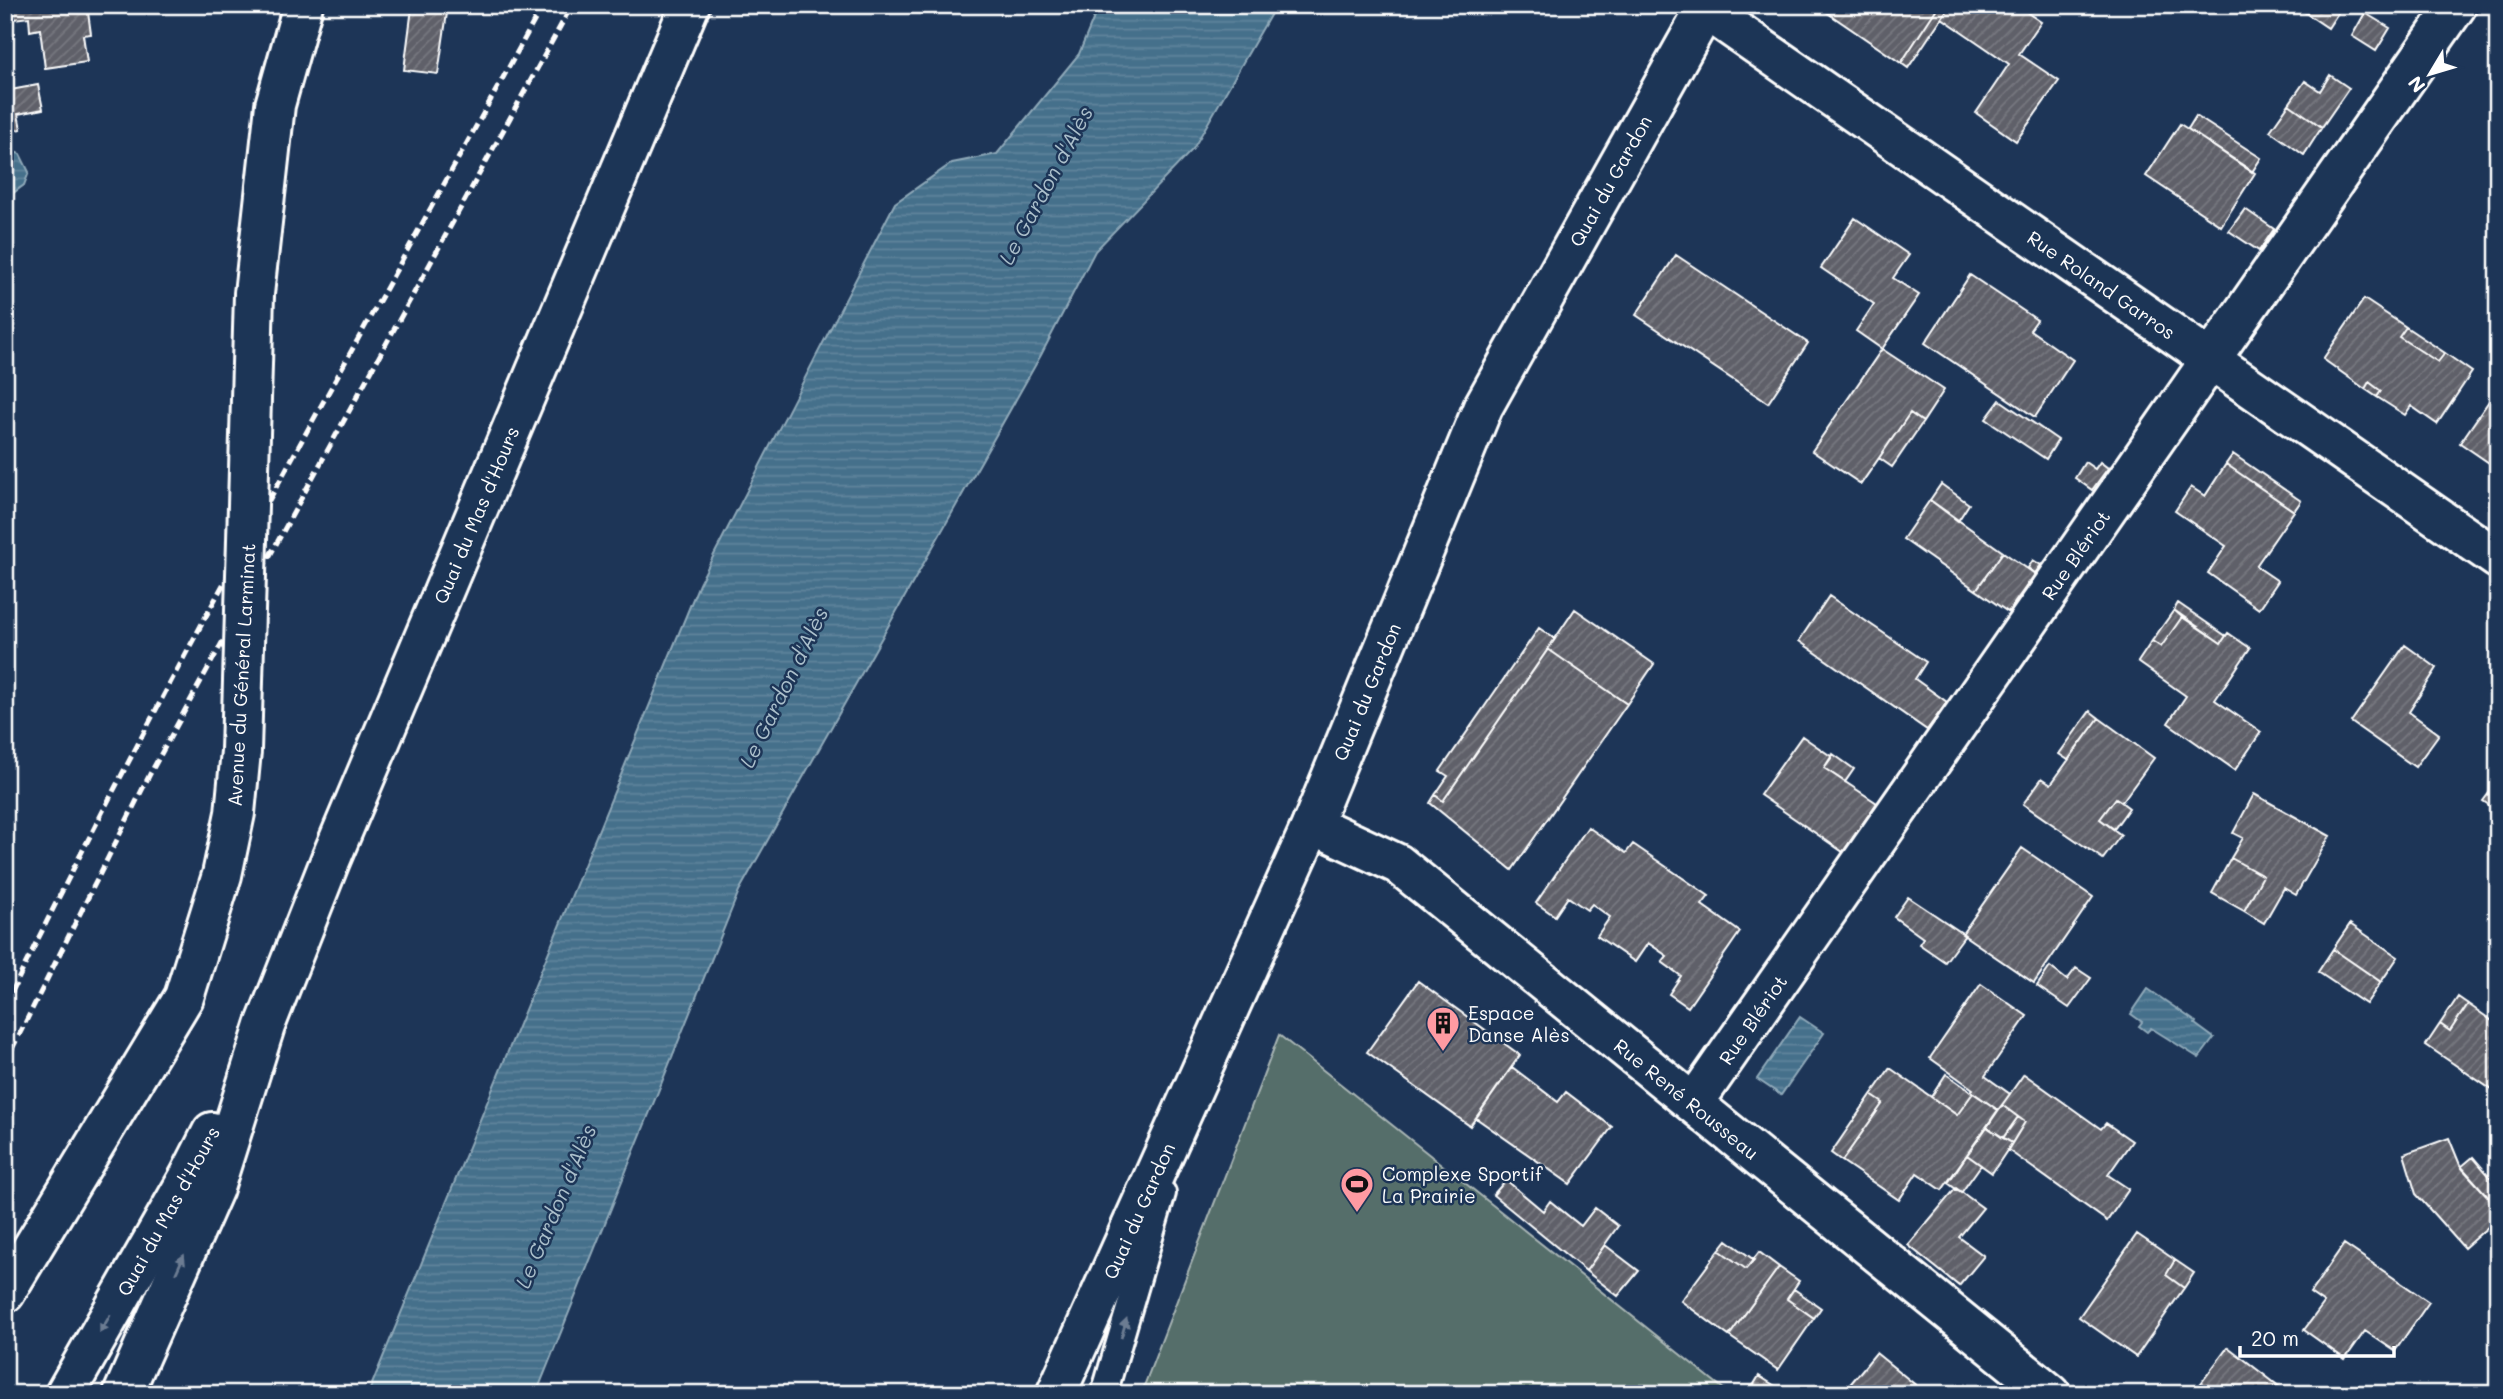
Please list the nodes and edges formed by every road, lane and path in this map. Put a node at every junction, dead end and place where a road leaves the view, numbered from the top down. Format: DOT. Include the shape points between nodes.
graph roads {
  1 [pos="303,5"];
  2 [pos="690,5"];
  3 [pos="2457,5"];
  4 [pos="1707,7"];
  5 [pos="2211,358"];
  6 [pos="2498,559"];
  7 [pos="1312,824"];
  8 [pos="265,1026"];
  9 [pos="1194,1083"];
  10 [pos="1694,1103"];
  11 [pos="5,1293"];
  12 [pos="65,1394"];
  13 [pos="123,1394"];
  14 [pos="1056,1394"];
  15 [pos="1104,1394"];
  16 [pos="2051,1394"];
  1 -- 11 [label="street, Avenue du Général Larminat, bridge" via="275,105 254,294 241,751 222,875 184,997"];
  2 -- 8 [label="street, Quai du Mas d'Hours" via="335,848"];
  3 -- 5 [label="street, Rue Blériot"];
  4 -- 5 [label="street, Rue Roland Garros"];
  4 -- 7 [label="street, Quai du Gardon" via="1483,407"];
  5 -- 6 [label="street, Rue Roland Garros"];
  5 -- 10 [label="street, Rue Blériot"];
  7 -- 9 [label="street, Quai du Gardon"];
  7 -- 10 [label="street, Rue René Rousseau" via="1398,864"];
  8 -- 12 [label="street, Quai du Mas d'Hours, one-way" via="189,1177"];
  13 -- 8 [label="street, Quai du Mas d'Hours, one-way" via="214,1188"];
  9 -- 14 [label="street, Quai du Gardon"];
  15 -- 9 [label="lane, one-way"];
  10 -- 16 [label="street, Rue René Rousseau"];
}
